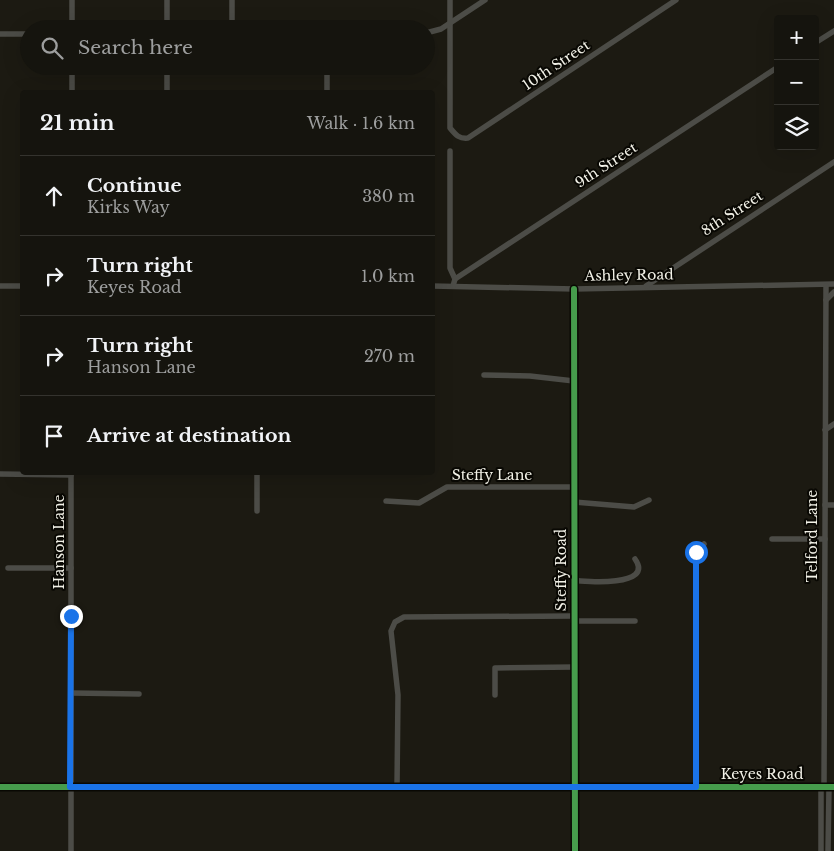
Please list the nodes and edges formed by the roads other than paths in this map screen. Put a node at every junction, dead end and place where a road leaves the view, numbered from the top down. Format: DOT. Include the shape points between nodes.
graph roads {
  1 [pos="72,0"];
  2 [pos="167,0"];
  3 [pos="232,0"];
  4 [pos="450,0"];
  5 [pos="485,0"];
  6 [pos="676,0"];
  7 [pos="72,20"];
  8 [pos="167,20"];
  9 [pos="232,20"];
  10 [pos="450,23"];
  11 [pos="435,31"];
  12 [pos="834,31"];
  13 [pos="0,34"];
  14 [pos="20,34"];
  15 [pos="819,40"];
  16 [pos="774,70"];
  17 [pos="72,75"];
  18 [pos="167,75"];
  19 [pos="327,75"];
  20 [pos="72,90"];
  21 [pos="166,90"];
  22 [pos="327,90"];
  23 [pos="450,151"];
  24 [pos="834,162"];
  25 [pos="456,279"];
  26 [pos="834,284"];
  27 [pos="0,286"];
  28 [pos="20,286"];
  29 [pos="435,286"];
  30 [pos="453,286"];
  31 [pos="826,286"];
  32 [pos="645,287"];
  33 [pos="574,288"];
  34 [pos="834,292"];
  35 [pos="826,300"];
  36 [pos="484,375"];
  37 [pos="574,381"];
  38 [pos="834,424"];
  39 [pos="825,430"];
  40 [pos="0,474"];
  41 [pos="20,474"];
  42 [pos="71,475"];
  43 [pos="257,475"];
  44 [pos="574,487"];
  45 [pos="649,500"];
  46 [pos="386,501"];
  47 [pos="574,502"];
  48 [pos="825,506"];
  49 [pos="834,506"];
  50 [pos="257,511"];
  51 [pos="772,539"];
  52 [pos="825,539"];
  53 [pos="704,544"];
  54 [pos="635,559"];
  55 [pos="8,568"];
  56 [pos="71,568"];
  57 [pos="573,580"];
  58 [pos="573,619"];
  59 [pos="635,621"];
  60 [pos="574,667"];
  61 [pos="71,693"];
  62 [pos="139,694"];
  63 [pos="495,695"];
  64 [pos="575,786"];
  65 [pos="0,787"];
  66 [pos="70,787"];
  67 [pos="397,787"];
  68 [pos="696,787"];
  69 [pos="827,787"];
  70 [pos="831,837"];
  71 [pos="71,851"];
  72 [pos="575,851"];
  73 [pos="821,851"];
  74 [pos="828,851"];
  1 -- 7 [label="street"];
  2 -- 8 [label="street"];
  3 -- 9 [label="street"];
  4 -- 10 [label="street"];
  5 -- 10 [label="street"];
  6 -- 10 [label="street, 10th Street" via="468,138 457,136 450,128"];
  10 -- 11 [label="street"];
  12 -- 15 [label="street"];
  13 -- 14 [label="street"];
  16 -- 25 [label="street, 9th Street"];
  17 -- 20 [label="street"];
  18 -- 21 [label="street"];
  19 -- 22 [label="street"];
  23 -- 25 [label="street" via="450,268"];
  24 -- 32 [label="street, 8th Street"];
  25 -- 30 [label="street"];
  26 -- 31 [label="street, Ashley Road"];
  27 -- 28 [label="street"];
  29 -- 30 [label="street, Ashley Road"];
  30 -- 33 [label="street, Ashley Road"];
  31 -- 32 [label="street, Ashley Road"];
  31 -- 35 [label="street, Telford Lane"];
  32 -- 33 [label="street, Ashley Road"];
  33 -- 37 [label="street, Steffy Road"];
  34 -- 35 [label="street"];
  35 -- 39 [label="street, Telford Lane"];
  36 -- 37 [label="street"];
  37 -- 44 [label="street, Steffy Road"];
  38 -- 39 [label="street"];
  39 -- 48 [label="street, Telford Lane"];
  40 -- 41 [label="street"];
  42 -- 56 [label="street, Hanson Lane"];
  43 -- 50 [label="street"];
  44 -- 46 [label="street, Steffy Lane" via="447,487 419,503"];
  44 -- 47 [label="street, Steffy Road"];
  45 -- 47 [label="street" via="634,507"];
  47 -- 57 [label="street, Steffy Road"];
  48 -- 49 [label="street"];
  48 -- 52 [label="street, Telford Lane"];
  51 -- 52 [label="street"];
  52 -- 69 [label="street, Telford Lane"];
  53 -- 68 [label="street" via="696,552"];
  54 -- 57 [label="street" via="638,565 636,574 630,578 606,582"];
  55 -- 56 [label="street"];
  56 -- 61 [label="street, Hanson Lane"];
  57 -- 58 [label="street, Steffy Road"];
  58 -- 59 [label="street"];
  58 -- 60 [label="street, Steffy Road"];
  58 -- 67 [label="street" via="407,618 395,622 392,631 398,695"];
  60 -- 63 [label="street" via="495,668"];
  60 -- 64 [label="street, Steffy Road"];
  61 -- 62 [label="street"];
  61 -- 66 [label="street, Hanson Lane"];
  64 -- 67 [label="street, Keyes Road"];
  64 -- 68 [label="street, Keyes Road"];
  64 -- 72 [label="street, Steffy Road"];
  65 -- 66 [label="street, Keyes Road"];
  66 -- 67 [label="street, Keyes Road"];
  66 -- 71 [label="street, Hanson Lane"];
  68 -- 69 [label="street, Keyes Road"];
  69 -- 70 [label="street, Telford Lane"];
  69 -- 73 [label="street, Telford Lane"];
  70 -- 74 [label="street, Telford Lane"];
}
